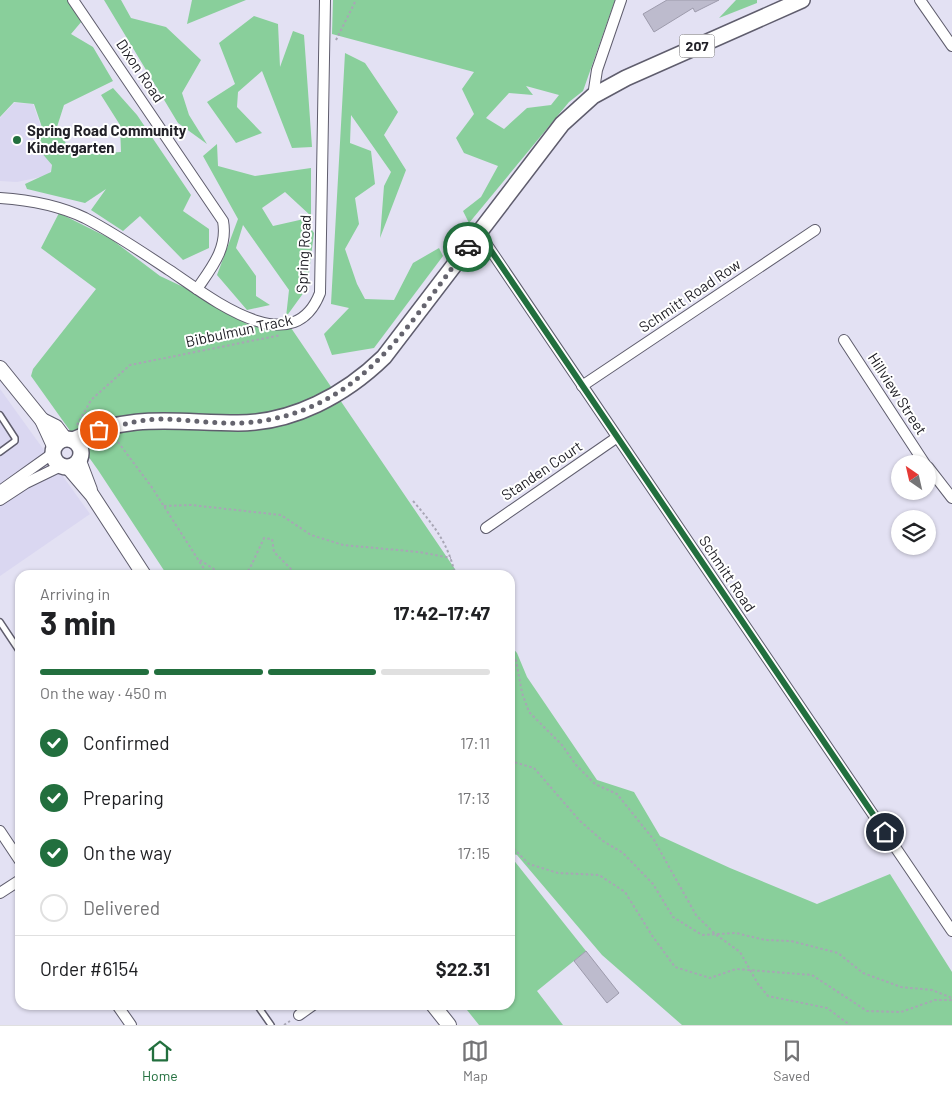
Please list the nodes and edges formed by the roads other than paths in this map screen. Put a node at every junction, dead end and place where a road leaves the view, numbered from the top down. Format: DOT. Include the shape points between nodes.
graph roads {
  1 [pos="73,0"];
  2 [pos="325,0"];
  3 [pos="621,0"];
  4 [pos="802,0"];
  5 [pos="920,0"];
  6 [pos="952,46"];
  7 [pos="593,96"];
  8 [pos="0,198"];
  9 [pos="816,230"];
  10 [pos="479,233"];
  11 [pos="197,289"];
  12 [pos="844,340"];
  13 [pos="0,368"];
  14 [pos="582,386"];
  15 [pos="0,415"];
  16 [pos="616,438"];
  17 [pos="68,451"];
  18 [pos="0,452"];
  19 [pos="919,455"];
  20 [pos="936,477"];
  21 [pos="0,491"];
  22 [pos="952,498"];
  23 [pos="0,500"];
  24 [pos="486,528"];
  25 [pos="141,570"];
  26 [pos="0,622"];
  27 [pos="15,644"];
  28 [pos="0,831"];
  29 [pos="15,854"];
  30 [pos="15,883"];
  31 [pos="0,893"];
  32 [pos="952,931"];
  33 [pos="121,1010"];
  34 [pos="260,1010"];
  35 [pos="306,1010"];
  36 [pos="437,1010"];
  37 [pos="299,1015"];
  38 [pos="131,1025"];
  39 [pos="271,1025"];
  40 [pos="449,1025"];
  1 -- 11 [label="street, Dixon Road" via="223,221 224,244 218,259"];
  2 -- 11 [label="street, Spring Road" via="320,294 314,307 301,319 274,324 237,314"];
  3 -- 7 [label="street" via="597,70"];
  4 -- 7 [label="main road, 207" via="626,78"];
  5 -- 6 [label="street"];
  7 -- 10 [label="main road, 207" via="562,124"];
  8 -- 11 [label="street, Spring Road" via="54,205 84,217"];
  9 -- 14 [label="street, Schmitt Road Row"];
  10 -- 14 [label="street, Schmitt Road"];
  10 -- 17 [label="main road, 207" via="384,356 354,382 324,401 291,414 258,421 157,419 130,422 89,432"];
  12 -- 19 [label="street, Hillview Street"];
  13 -- 17 [label="street"];
  14 -- 16 [label="street, Schmitt Road"];
  15 -- 18 [label="lane" via="16,438"];
  16 -- 24 [label="street, Standen Court"];
  16 -- 32 [label="street, Schmitt Road"];
  17 -- 21 [label="street, 207"];
  17 -- 23 [label="street, 207"];
  17 -- 25 [label="street"];
  20 -- 22 [label="street"];
  26 -- 27 [label="lane"];
  28 -- 29 [label="street"];
  30 -- 31 [label="street"];
  33 -- 38 [label="street"];
  34 -- 39 [label="lane"];
  35 -- 37 [label="street"];
  36 -- 40 [label="street"];
}
